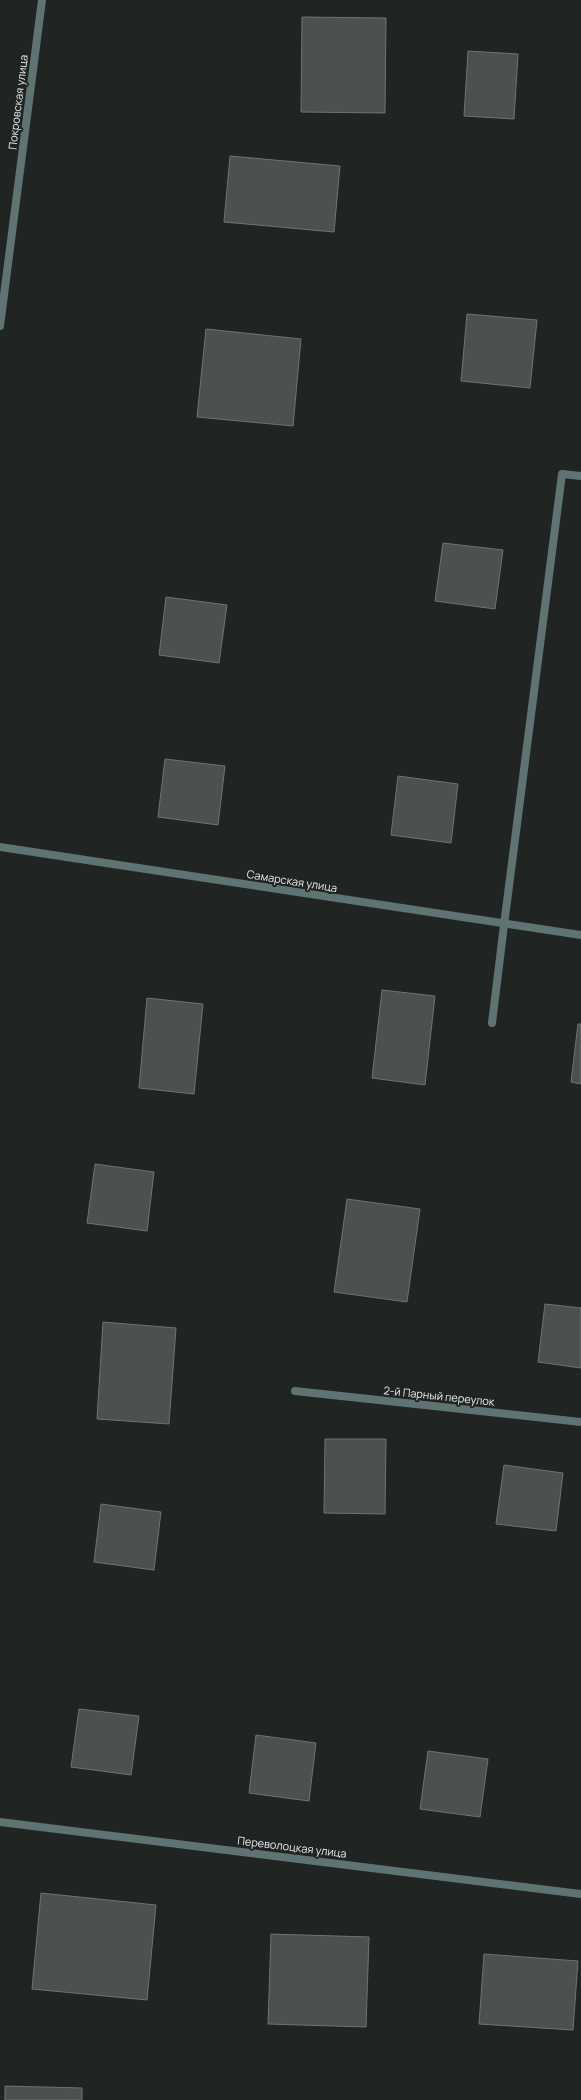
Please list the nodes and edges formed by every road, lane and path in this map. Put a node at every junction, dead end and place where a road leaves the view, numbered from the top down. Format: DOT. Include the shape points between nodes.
graph roads {
  1 [pos="42,0"];
  2 [pos="0,326"];
  3 [pos="581,476"];
  4 [pos="0,847"];
  5 [pos="504,925"];
  6 [pos="581,935"];
  7 [pos="492,1023"];
  8 [pos="295,1391"];
  9 [pos="581,1422"];
  10 [pos="0,1822"];
  11 [pos="581,1894"];
  1 -- 2 [label="street, Покровская улица"];
  3 -- 5 [label="street" via="562,474"];
  4 -- 5 [label="street, Самарская улица"];
  5 -- 6 [label="street, Самарская улица"];
  5 -- 7 [label="street"];
  8 -- 9 [label="street, 2-й Парный переулок"];
  10 -- 11 [label="street, Переволоцкая улица"];
}
